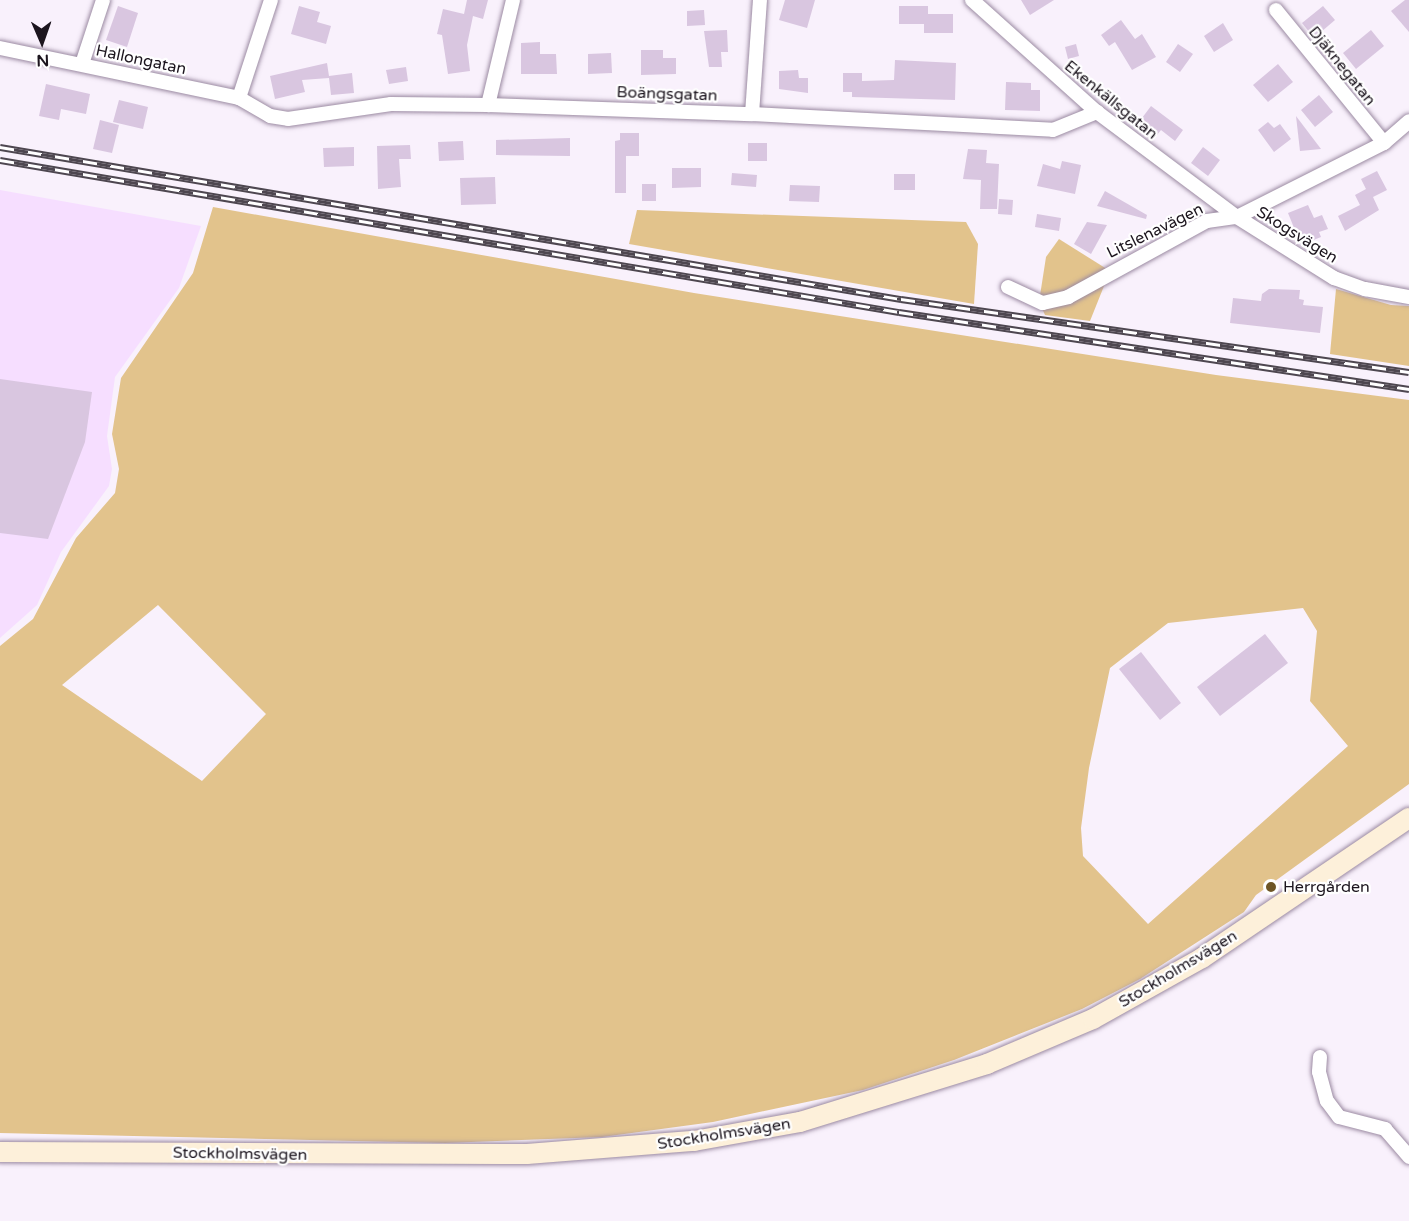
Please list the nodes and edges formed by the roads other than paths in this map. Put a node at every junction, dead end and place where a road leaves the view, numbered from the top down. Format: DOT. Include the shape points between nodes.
graph roads {
  1 [pos="104,0"];
  2 [pos="272,0"];
  3 [pos="513,0"];
  4 [pos="760,0"];
  5 [pos="972,0"];
  6 [pos="1275,10"];
  7 [pos="0,48"];
  8 [pos="82,64"];
  9 [pos="239,98"];
  10 [pos="488,105"];
  11 [pos="1097,112"];
  12 [pos="752,114"];
  13 [pos="1409,122"];
  14 [pos="1384,143"];
  15 [pos="1237,217"];
  16 [pos="1008,287"];
  17 [pos="1409,297"];
  18 [pos="1409,818"];
  19 [pos="1409,827"];
  20 [pos="1378,839"];
  21 [pos="1320,1057"];
  22 [pos="0,1152"];
  23 [pos="1409,1157"];
  1 -- 8 [label="street"];
  2 -- 9 [label="street"];
  3 -- 10 [label="street"];
  4 -- 12 [label="street"];
  5 -- 11 [label="street, Ekenkällsgatan"];
  6 -- 14 [label="street, Djäknegatan"];
  7 -- 8 [label="street, Hallongatan"];
  8 -- 9 [label="street, Hallongatan"];
  9 -- 10 [label="street, Boängsgatan" via="270,116 288,118 391,104"];
  10 -- 12 [label="street, Boängsgatan"];
  11 -- 12 [label="street, Boängsgatan" via="1053,130"];
  11 -- 15 [label="street, Ekenkällsgatan"];
  13 -- 14 [label="street, Litslenavägen"];
  14 -- 15 [label="street, Litslenavägen"];
  15 -- 16 [label="street, Litslenavägen" via="1207,220 1068,297 1043,303"];
  15 -- 17 [label="street, Skogsvägen" via="1334,278 1365,289"];
  18 -- 20 [label="main road, Stockholmsvägen"];
  19 -- 20 [label="main road, Stockholmsvägen"];
  20 -- 22 [label="main road, Stockholmsvägen" via="1202,958 1093,1019 987,1064 800,1122 672,1144 527,1154"];
  21 -- 23 [label="street" via="1319,1072 1327,1101 1339,1117 1385,1129"];
}
